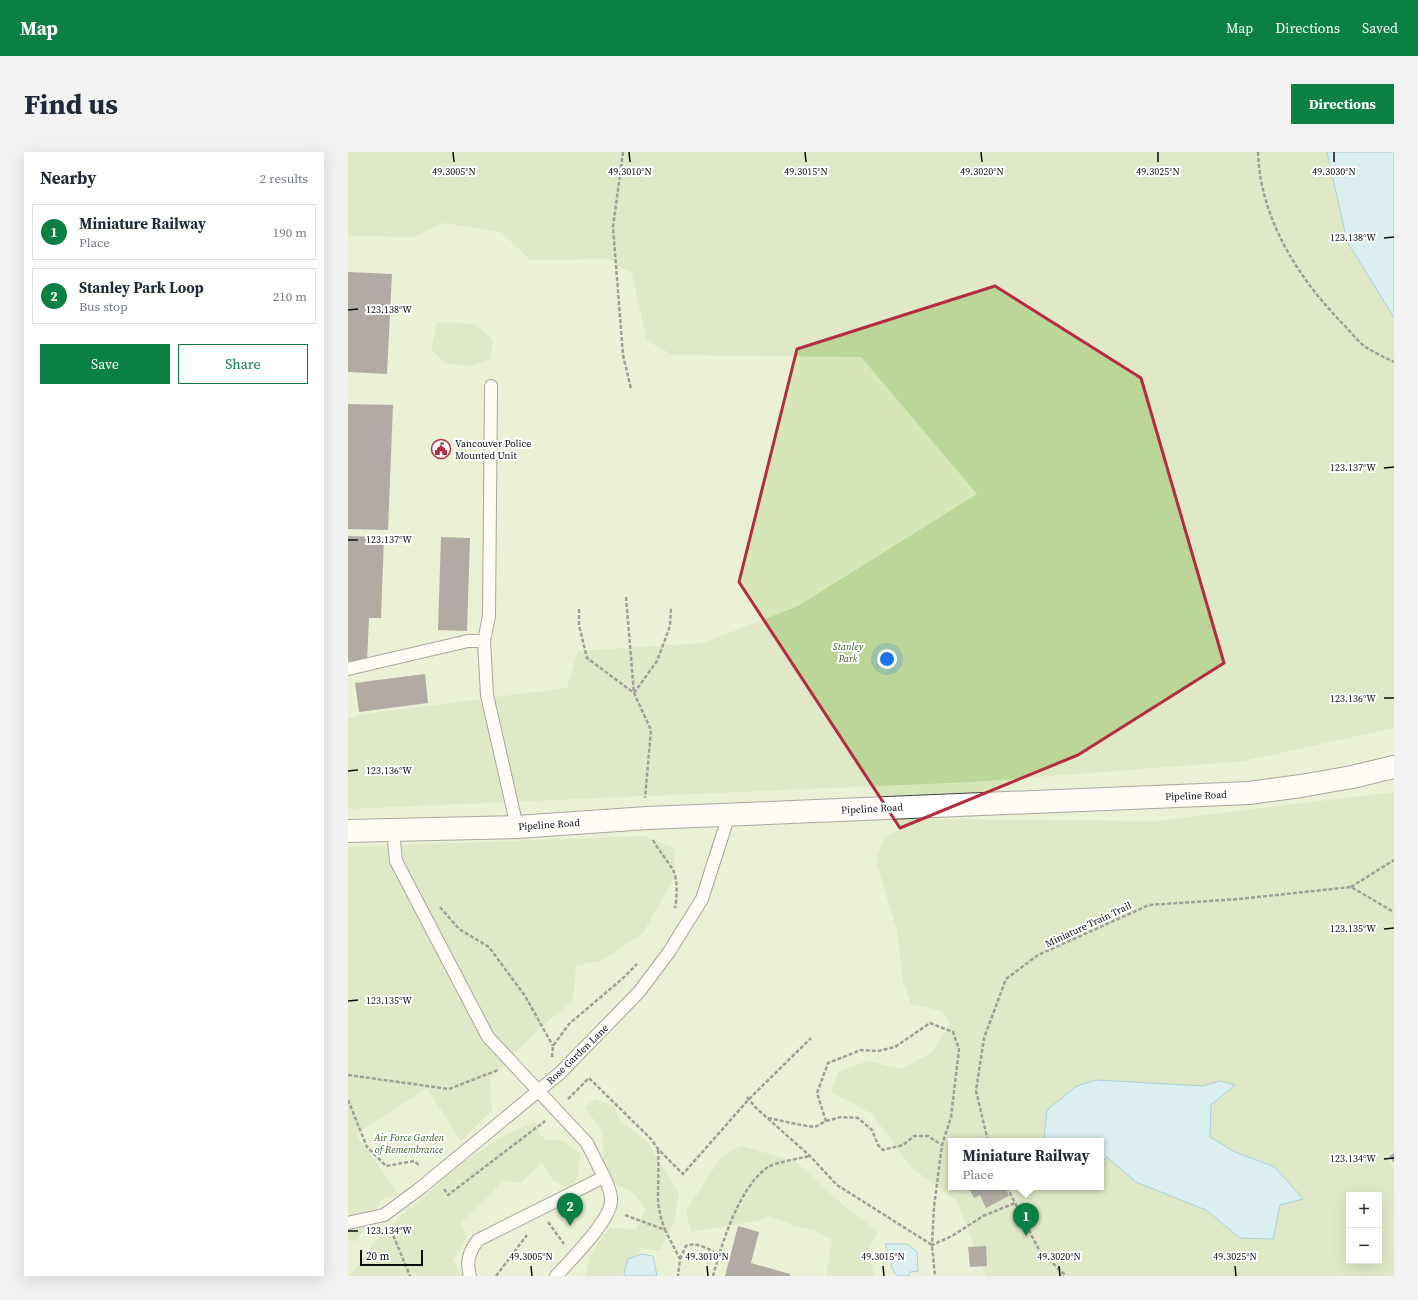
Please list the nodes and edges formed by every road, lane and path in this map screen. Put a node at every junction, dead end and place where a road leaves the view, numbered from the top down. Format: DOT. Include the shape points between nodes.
graph roads {
  1 [pos="623,152"];
  2 [pos="1258,152"];
  3 [pos="1394,362"];
  4 [pos="491,386"];
  5 [pos="631,389"];
  6 [pos="626,597"];
  7 [pos="671,608"];
  8 [pos="579,609"];
  9 [pos="484,640"];
  10 [pos="348,669"];
  11 [pos="634,693"];
  12 [pos="1394,767"];
  13 [pos="645,802"];
  14 [pos="729,815"];
  15 [pos="516,827"];
  16 [pos="393,831"];
  17 [pos="348,832"];
  18 [pos="652,838"];
  19 [pos="1394,860"];
  20 [pos="1351,887"];
  21 [pos="435,901"];
  22 [pos="1394,912"];
  23 [pos="674,914"];
  24 [pos="640,962"];
  25 [pos="811,1038"];
  26 [pos="553,1046"];
  27 [pos="553,1061"];
  28 [pos="513,1064"];
  29 [pos="348,1075"];
  30 [pos="538,1091"];
  31 [pos="748,1098"];
  32 [pos="348,1100"];
  33 [pos="566,1101"];
  34 [pos="768,1118"];
  35 [pos="547,1120"];
  36 [pos="826,1121"];
  37 [pos="987,1138"];
  38 [pos="942,1145"];
  39 [pos="658,1149"];
  40 [pos="810,1156"];
  41 [pos="434,1176"];
  42 [pos="604,1177"];
  43 [pos="1008,1190"];
  44 [pos="1015,1203"];
  45 [pos="384,1215"];
  46 [pos="625,1215"];
  47 [pos="547,1222"];
  48 [pos="348,1223"];
  49 [pos="531,1230"];
  50 [pos="665,1230"];
  51 [pos="932,1245"];
  52 [pos="719,1254"];
  53 [pos="573,1258"];
  54 [pos="680,1259"];
  55 [pos="410,1276"];
  56 [pos="470,1276"];
  57 [pos="496,1276"];
  58 [pos="556,1276"];
  59 [pos="678,1276"];
  60 [pos="713,1276"];
  61 [pos="935,1276"];
  62 [pos="1066,1276"];
  1 -- 5 [label="path" via="613,227 623,355"];
  2 -- 3 [label="path" via="1266,202 1282,241 1299,270 1328,309 1364,345"];
  4 -- 9 [label="lane" via="489,616"];
  6 -- 11 [label="path"];
  7 -- 11 [label="path" via="670,626 657,661"];
  8 -- 11 [label="path" via="579,625 587,658"];
  9 -- 10 [label="lane" via="468,641"];
  9 -- 15 [label="lane" via="487,695"];
  11 -- 13 [label="path" via="651,730"];
  12 -- 14 [label="street, Pipeline Road" via="1352,777 1249,793"];
  14 -- 15 [label="street, Pipeline Road"];
  14 -- 30 [label="lane, Rose Garden Lane" via="702,899 669,952 639,992 560,1073"];
  15 -- 16 [label="street, Pipeline Road"];
  16 -- 17 [label="street, Pipeline Road"];
  16 -- 28 [label="lane" via="396,861 488,1037"];
  18 -- 23 [label="path" via="674,871 678,896"];
  19 -- 20 [label="path, Miniature Train Trail"];
  20 -- 22 [label="path"];
  20 -- 37 [label="path, Miniature Train Trail" via="1239,899 1149,905 1038,955 1006,980 984,1038 976,1091"];
  21 -- 26 [label="path" via="459,929 489,947 525,996"];
  24 -- 26 [label="path" via="569,1024"];
  25 -- 31 [label="path"];
  26 -- 27 [label="path"];
  28 -- 29 [label="path" via="449,1089"];
  28 -- 30 [label="lane"];
  30 -- 41 [label="lane, Rose Garden Lane"];
  30 -- 42 [label="lane" via="586,1143"];
  31 -- 34 [label="path"];
  31 -- 39 [label="path" via="683,1174"];
  32 -- 41 [label="path" via="367,1147 386,1166 414,1161"];
  33 -- 39 [label="path" via="589,1078"];
  34 -- 36 [label="path" via="815,1127"];
  34 -- 40 [label="path"];
  35 -- 41 [label="path" via="448,1195"];
  36 -- 38 [label="path" via="841,1117 858,1118 872,1130 883,1150 903,1145 914,1136 928,1136"];
  36 -- 38 [label="path" via="817,1093 828,1063 861,1050 878,1051 895,1047 930,1023 953,1032 959,1049 951,1117"];
  38 -- 51 [label="path"];
  39 -- 50 [label="path" via="658,1198"];
  40 -- 51 [label="path" via="837,1185"];
  40 -- 52 [label="path" via="769,1166 751,1184 732,1218"];
  41 -- 45 [label="lane, Rose Garden Lane"];
  42 -- 53 [label="lane" via="611,1195 610,1209"];
  42 -- 56 [label="lane" via="478,1240 468,1258"];
  43 -- 44 [label="path"];
  44 -- 51 [label="path" via="983,1216 952,1236"];
  44 -- 62 [label="path" via="1039,1250"];
  45 -- 48 [label="lane, Rose Garden Lane"];
  45 -- 55 [label="path"];
  46 -- 50 [label="path"];
  47 -- 53 [label="path"];
  49 -- 57 [label="path"];
  50 -- 54 [label="path"];
  51 -- 61 [label="path"];
  52 -- 54 [label="path" via="690,1244 686,1246"];
  52 -- 60 [label="path"];
  53 -- 58 [label="lane"];
  54 -- 59 [label="path"];
}
